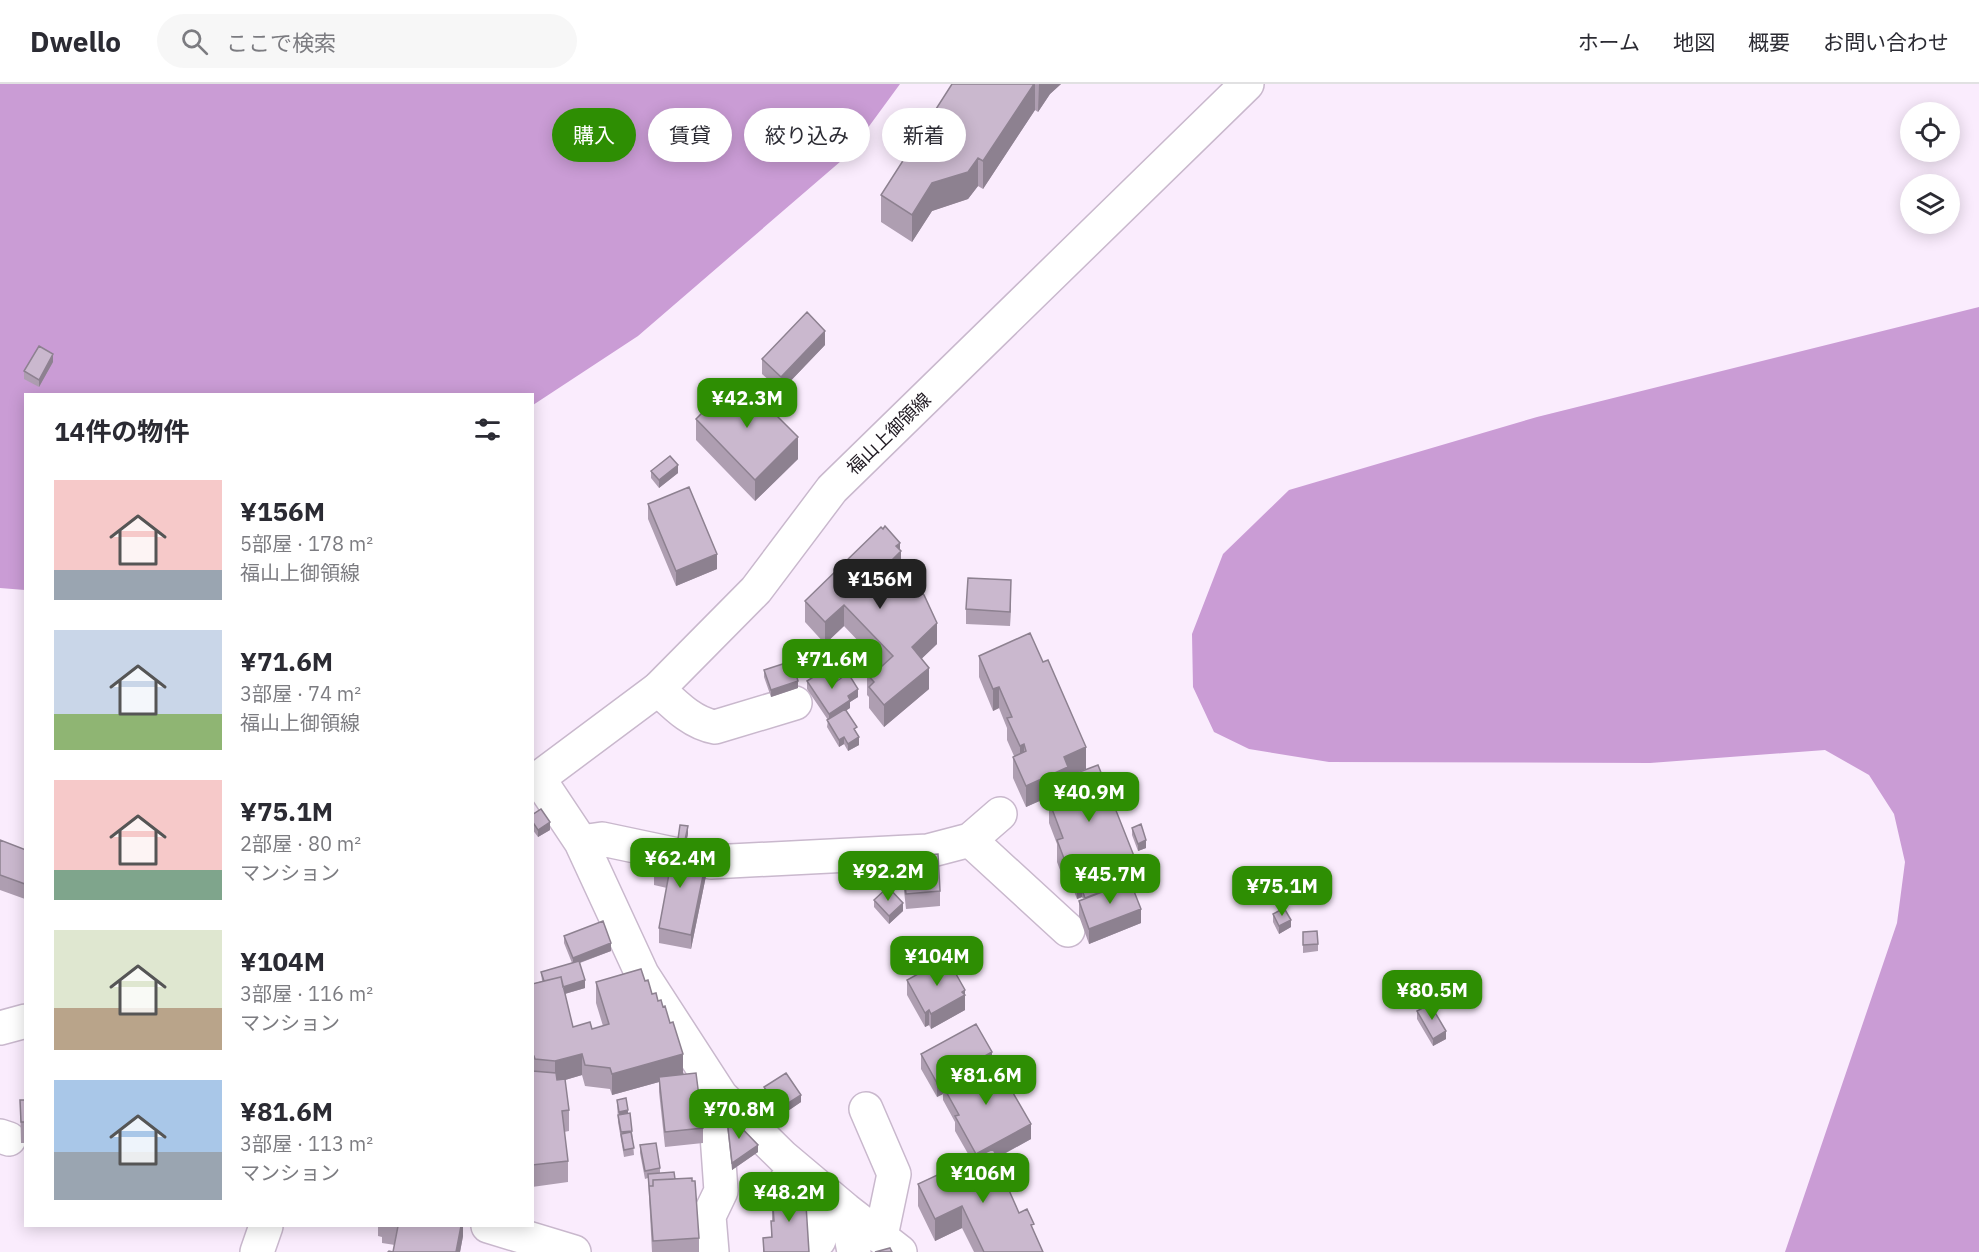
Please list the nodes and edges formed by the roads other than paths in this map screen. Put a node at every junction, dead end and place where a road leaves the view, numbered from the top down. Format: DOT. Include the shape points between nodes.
graph roads {
  1 [pos="1242,85"];
  2 [pos="658,689"];
  3 [pos="795,703"];
  4 [pos="536,781"];
  5 [pos="1000,814"];
  6 [pos="970,840"];
  7 [pos="581,842"];
  8 [pos="1068,930"];
  9 [pos="722,1096"];
  10 [pos="866,1108"];
  11 [pos="783,1157"];
  12 [pos="266,1227"];
  13 [pos="491,1227"];
  14 [pos="819,1240"];
  15 [pos="878,1247"];
  16 [pos="257,1252"];
  17 [pos="574,1252"];
  18 [pos="712,1252"];
  1 -- 2 [label="street, 福山上御領線" via="832,489 756,590"];
  2 -- 3 [label="street" via="702,725 715,728"];
  2 -- 4 [label="street, 福山上御領線"];
  4 -- 7 [label="street"];
  5 -- 6 [label="street"];
  6 -- 7 [label="street" via="928,851 711,862 602,839"];
  6 -- 8 [label="street"];
  7 -- 9 [label="street" via="642,974"];
  9 -- 11 [label="street"];
  9 -- 18 [label="street" via="715,1106 721,1191 710,1216"];
  10 -- 15 [label="street" via="894,1173"];
  11 -- 14 [label="street" via="780,1168 784,1179 809,1203"];
  11 -- 15 [label="street" via="846,1210"];
  12 -- 16 [label="street"];
  13 -- 17 [label="street"];
}
